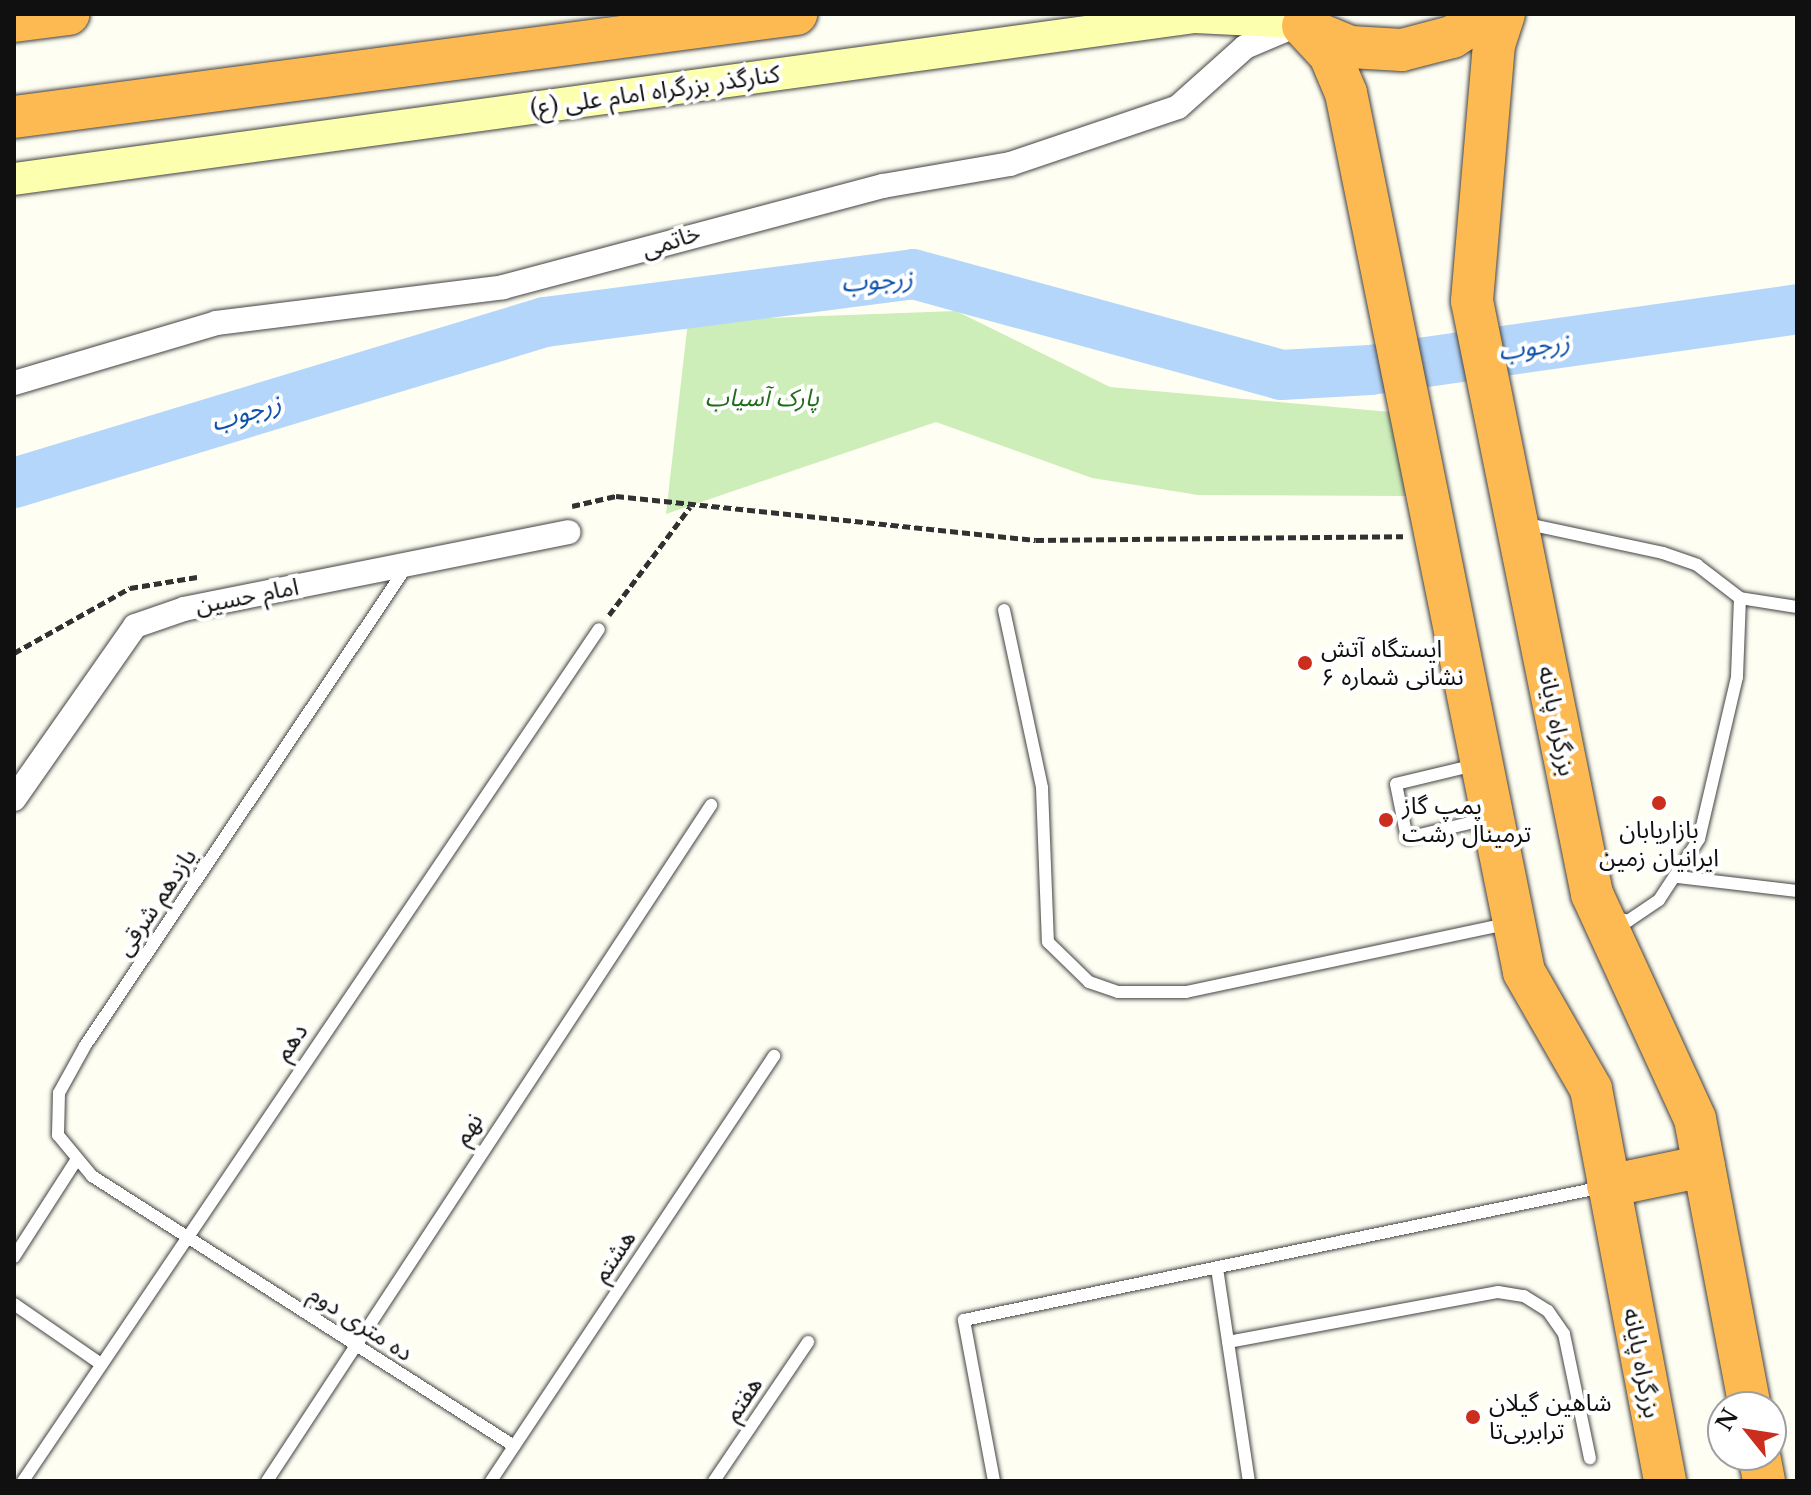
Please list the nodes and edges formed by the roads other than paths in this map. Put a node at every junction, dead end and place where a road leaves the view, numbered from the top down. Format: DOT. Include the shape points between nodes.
graph roads {
  1 [pos="62,14"];
  2 [pos="69,14"];
  3 [pos="796,14"];
  4 [pos="1489,14"];
  5 [pos="1504,14"];
  6 [pos="1294,20"];
  7 [pos="14,21"];
  8 [pos="14,117"];
  9 [pos="14,179"];
  10 [pos="14,383"];
  11 [pos="566,520"];
  12 [pos="1517,521"];
  13 [pos="408,565"];
  14 [pos="1740,598"];
  15 [pos="1797,607"];
  16 [pos="1004,610"];
  17 [pos="599,629"];
  18 [pos="1482,763"];
  19 [pos="14,799"];
  20 [pos="711,805"];
  21 [pos="1493,817"];
  22 [pos="1678,877"];
  23 [pos="1797,891"];
  24 [pos="1600,913"];
  25 [pos="1514,922"];
  26 [pos="774,1056"];
  27 [pos="75,1162"];
  28 [pos="1704,1166"];
  29 [pos="1605,1168"];
  30 [pos="186,1236"];
  31 [pos="14,1257"];
  32 [pos="1217,1268"];
  33 [pos="14,1304"];
  34 [pos="808,1342"];
  35 [pos="1228,1342"];
  36 [pos="353,1345"];
  37 [pos="101,1364"];
  38 [pos="1747,1391"];
  39 [pos="514,1446"];
  40 [pos="1590,1458"];
  41 [pos="1657,1472"];
  42 [pos="23,1481"];
  43 [pos="267,1481"];
  44 [pos="491,1481"];
  45 [pos="714,1481"];
  46 [pos="994,1481"];
  47 [pos="1249,1481"];
  1 -- 2 [label="highway"];
  1 -- 7 [label="highway"];
  3 -- 8 [label="highway"];
  4 -- 6 [label="highway" via="1438,43 1394,51 1343,45"];
  5 -- 12 [label="highway, بزرگراه پایانه" via="1494,44 1472,301"];
  6 -- 9 [label="main road, کنارگذر بزرگراه امام علی (ع)" via="1195,17"];
  6 -- 10 [label="street, خاتمی" via="1245,47 1178,107 1010,164 868,189 503,287 216,323"];
  6 -- 18 [label="highway, بزرگراه پایانه" via="1330,55 1346,93"];
  11 -- 13 [label="street, امام حسین"];
  12 -- 14 [label="lane" via="1663,553 1697,565"];
  12 -- 24 [label="highway, بزرگراه پایانه"];
  13 -- 19 [label="street, امام حسین" via="184,609 135,626"];
  13 -- 27 [label="lane, یازدهم شرقی" via="78,1057 59,1093 58,1135"];
  14 -- 15 [label="lane"];
  14 -- 22 [label="lane" via="1743,624 1724,747 1699,839"];
  16 -- 25 [label="lane" via="1042,788 1048,942 1089,982 1118,992 1186,992"];
  17 -- 30 [label="lane, دهم"];
  18 -- 21 [label="highway, بزرگراه پایانه"];
  18 -- 21 [label="lane" via="1396,784 1407,838"];
  20 -- 36 [label="lane, نهم"];
  21 -- 25 [label="highway, بزرگراه پایانه"];
  22 -- 23 [label="lane"];
  22 -- 24 [label="lane" via="1641,916 1628,921"];
  24 -- 28 [label="highway, بزرگراه پایانه" via="1686,1093"];
  25 -- 29 [label="highway, بزرگراه پایانه" via="1528,984 1591,1089"];
  26 -- 39 [label="lane, هشتم"];
  27 -- 30 [label="lane"];
  27 -- 31 [label="lane"];
  28 -- 29 [label="highway"];
  28 -- 38 [label="highway, بزرگراه پایانه"];
  29 -- 32 [label="lane"];
  29 -- 41 [label="highway, بزرگراه پایانه"];
  30 -- 36 [label="lane, ده متری دوم"];
  30 -- 37 [label="lane, دهم"];
  32 -- 35 [label="lane"];
  32 -- 46 [label="lane" via="964,1320"];
  33 -- 37 [label="lane"];
  34 -- 45 [label="lane, هفتم"];
  35 -- 40 [label="lane" via="1498,1292 1524,1296 1548,1311 1564,1334"];
  35 -- 47 [label="lane"];
  36 -- 39 [label="lane, ده متری دوم"];
  36 -- 43 [label="lane, نهم"];
  37 -- 42 [label="lane, دهم"];
  39 -- 44 [label="lane, هشتم"];
}
